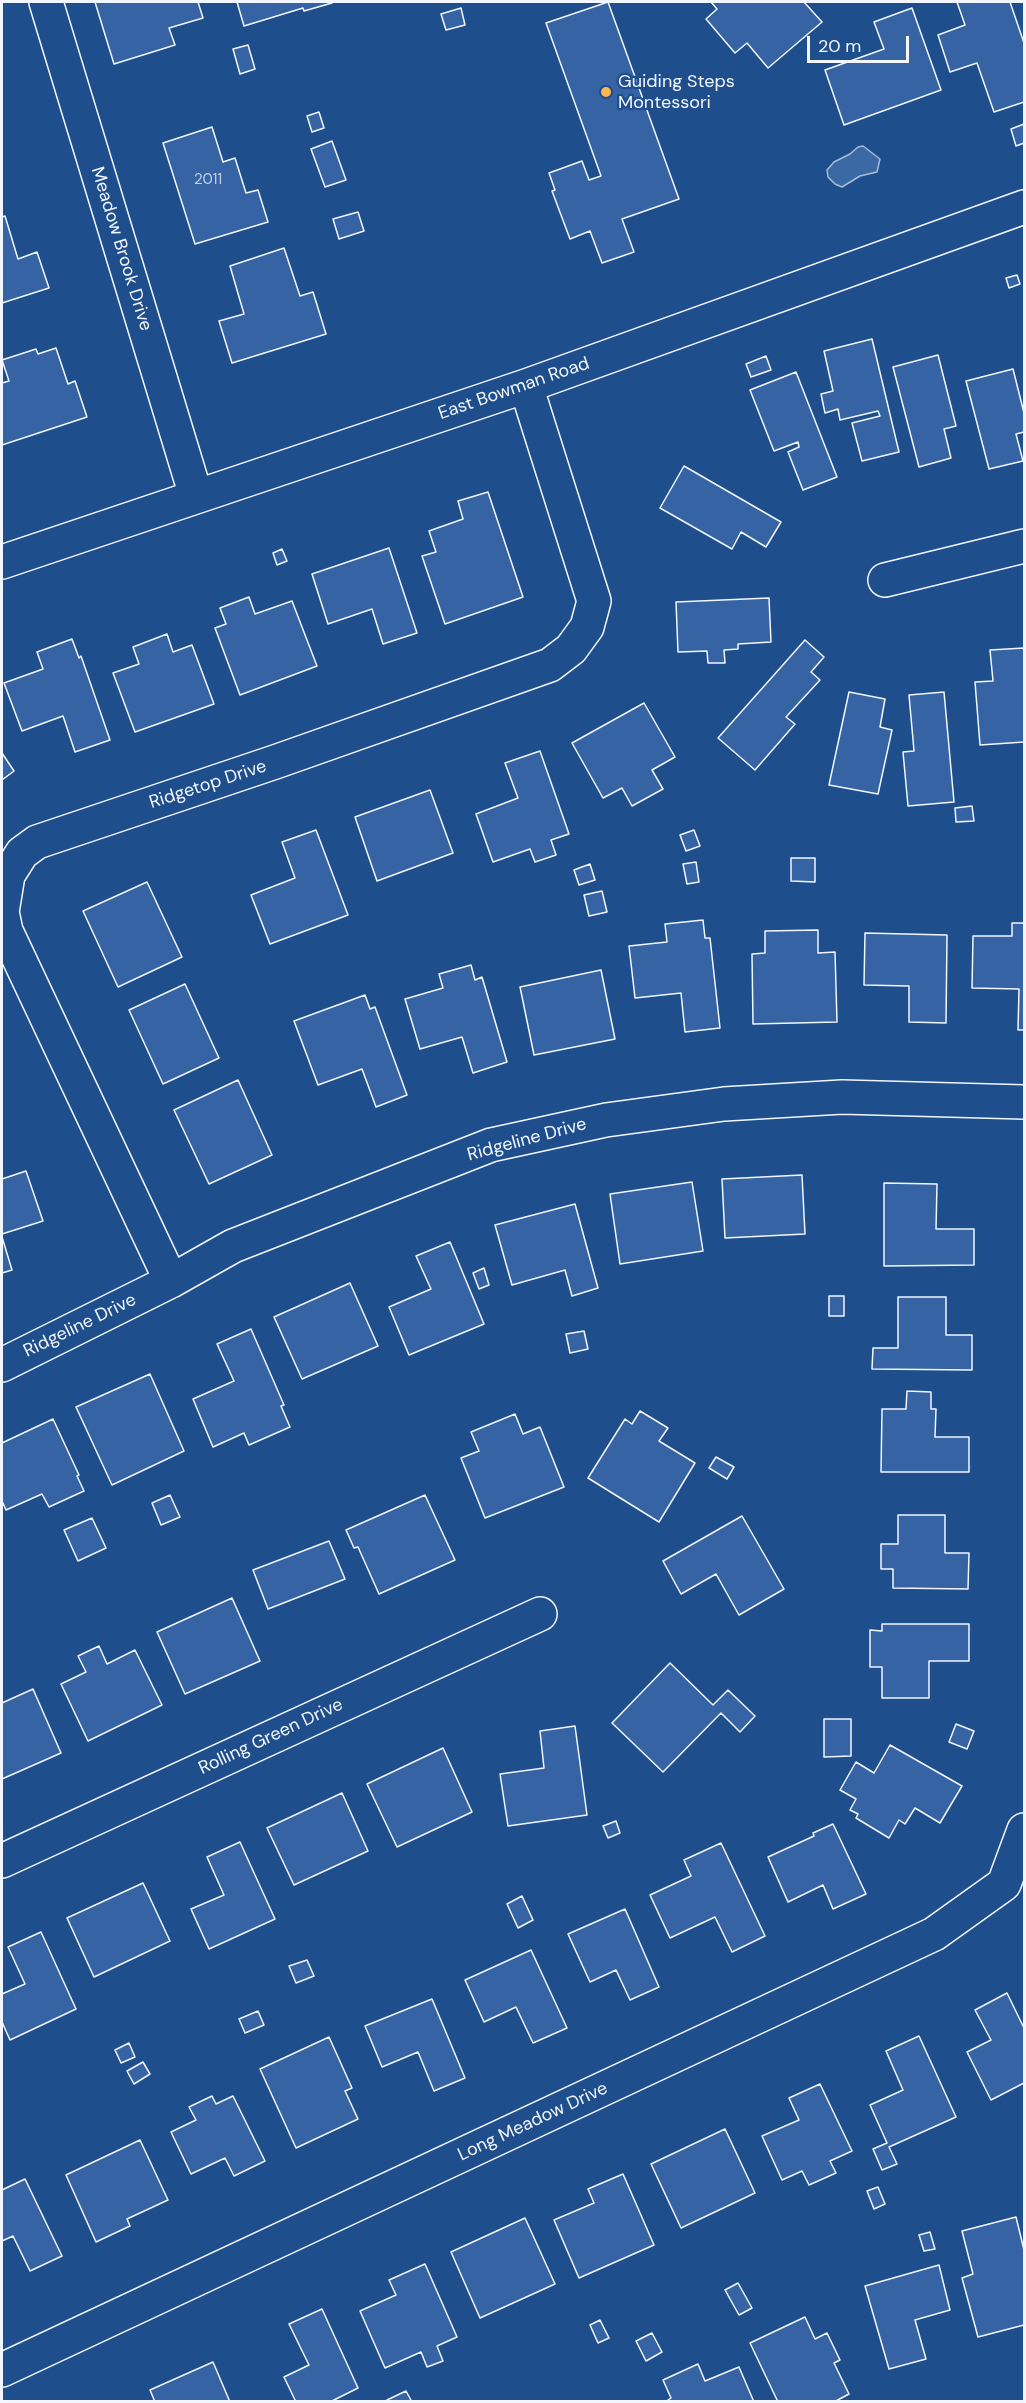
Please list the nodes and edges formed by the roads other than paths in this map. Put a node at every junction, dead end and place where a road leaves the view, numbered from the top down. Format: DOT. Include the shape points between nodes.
graph roads {
  1 [pos="46,2"];
  2 [pos="1024,207"];
  3 [pos="526,386"];
  4 [pos="196,496"];
  5 [pos="1024,546"];
  6 [pos="2,562"];
  7 [pos="885,580"];
  8 [pos="1024,1102"];
  9 [pos="171,1281"];
  10 [pos="2,1365"];
  11 [pos="540,1614"];
  12 [pos="1024,1830"];
  13 [pos="2,1861"];
  14 [pos="2,2370"];
  1 -- 4 [label="street, Meadow Brook Drive"];
  2 -- 3 [label="street, East Bowman Road"];
  3 -- 4 [label="street, East Bowman Road"];
  3 -- 9 [label="street, Ridgetop Drive" via="594,601 587,627 571,649 550,665 37,842 22,853 8,874 2,912 6,931"];
  4 -- 6 [label="street, East Bowman Road"];
  5 -- 7 [label="street"];
  8 -- 9 [label="street, Ridgeline Drive" via="842,1096 724,1104 606,1120 491,1145 233,1246"];
  9 -- 10 [label="street, Ridgeline Drive"];
  11 -- 13 [label="street, Rolling Green Drive"];
  12 -- 14 [label="street, Long Meadow Drive" via="1004,1884 933,1934"];
}
